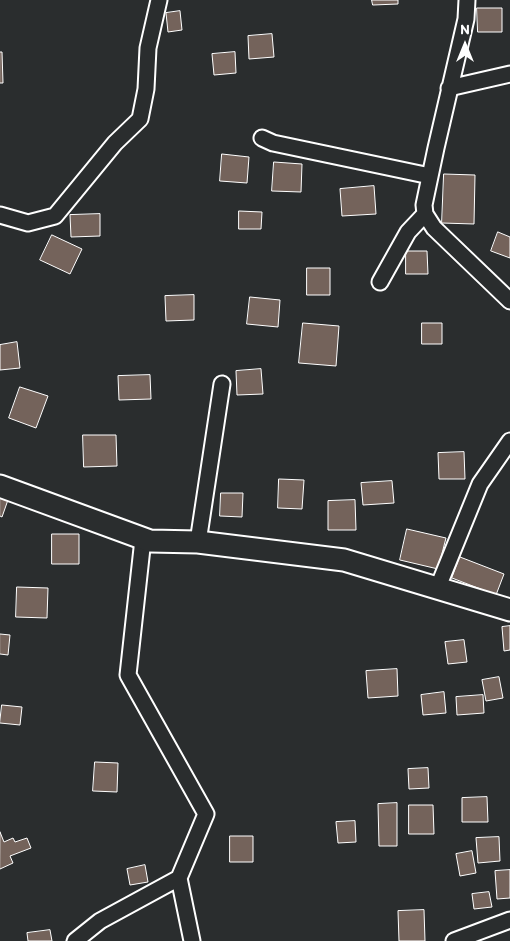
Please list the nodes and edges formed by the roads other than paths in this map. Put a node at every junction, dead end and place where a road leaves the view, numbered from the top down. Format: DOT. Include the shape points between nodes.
graph roads {
  1 [pos="159,0"];
  2 [pos="467,0"];
  3 [pos="510,74"];
  4 [pos="449,88"];
  5 [pos="262,138"];
  6 [pos="430,176"];
  7 [pos="0,214"];
  8 [pos="425,214"];
  9 [pos="380,282"];
  10 [pos="510,300"];
  11 [pos="222,384"];
  12 [pos="510,441"];
  13 [pos="0,486"];
  14 [pos="143,538"];
  15 [pos="198,542"];
  16 [pos="438,587"];
  17 [pos="510,610"];
  18 [pos="179,878"];
  19 [pos="510,920"];
  20 [pos="75,941"];
  21 [pos="192,941"];
  22 [pos="454,941"];
  1 -- 7 [label="street" via="148,48 146,89 140,119 55,216 28,223"];
  2 -- 4 [label="street" via="466,19"];
  3 -- 4 [label="street"];
  4 -- 6 [label="street"];
  5 -- 6 [label="street" via="272,143"];
  6 -- 8 [label="street"];
  8 -- 9 [label="street" via="408,232"];
  8 -- 10 [label="street" via="434,228"];
  11 -- 15 [label="street"];
  12 -- 16 [label="street" via="480,484"];
  13 -- 14 [label="main road"];
  14 -- 15 [label="main road"];
  14 -- 18 [label="street" via="128,674 206,814"];
  15 -- 16 [label="main road" via="344,560"];
  16 -- 17 [label="main road"];
  18 -- 20 [label="street" via="100,920"];
  18 -- 21 [label="street"];
  19 -- 22 [label="street"];
}
